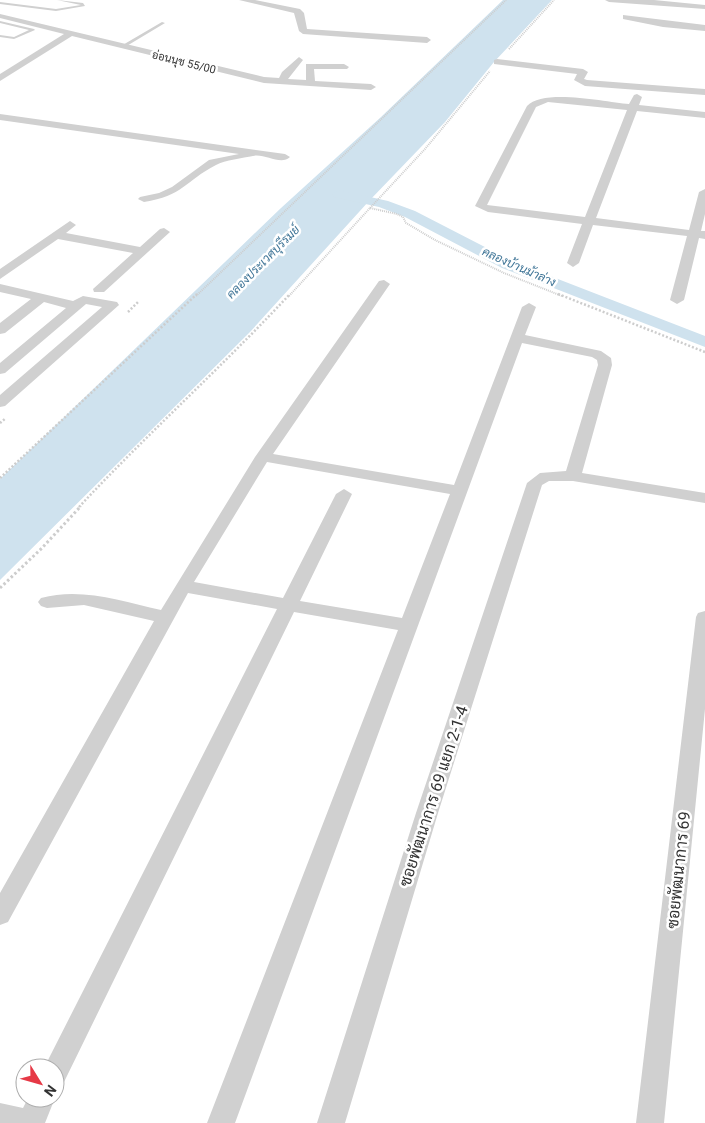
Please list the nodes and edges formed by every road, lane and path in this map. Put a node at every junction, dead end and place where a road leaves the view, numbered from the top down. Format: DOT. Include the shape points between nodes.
graph roads {
  1 [pos="34,0"];
  2 [pos="59,0"];
  3 [pos="506,0"];
  4 [pos="554,0"];
  5 [pos="609,0"];
  6 [pos="249,1"];
  7 [pos="627,1"];
  8 [pos="0,3"];
  9 [pos="685,3"];
  10 [pos="21,6"];
  11 [pos="705,7"];
  12 [pos="0,16"];
  13 [pos="626,16"];
  14 [pos="684,16"];
  15 [pos="0,22"];
  16 [pos="163,23"];
  17 [pos="680,26"];
  18 [pos="705,28"];
  19 [pos="71,33"];
  20 [pos="0,36"];
  21 [pos="427,40"];
  22 [pos="123,46"];
  23 [pos="299,60"];
  24 [pos="497,62"];
  25 [pos="344,67"];
  26 [pos="0,78"];
  27 [pos="282,82"];
  28 [pos="311,83"];
  29 [pos="371,88"];
  30 [pos="705,92"];
  31 [pos="637,97"];
  32 [pos="632,108"];
  33 [pos="705,115"];
  34 [pos="0,117"];
  35 [pos="255,153"];
  36 [pos="285,157"];
  37 [pos="705,192"];
  38 [pos="144,199"];
  39 [pos="370,208"];
  40 [pos="588,220"];
  41 [pos="70,225"];
  42 [pos="164,232"];
  43 [pos="699,234"];
  44 [pos="55,236"];
  45 [pos="142,251"];
  46 [pos="573,262"];
  47 [pos="0,275"];
  48 [pos="384,284"];
  49 [pos="0,288"];
  50 [pos="99,289"];
  51 [pos="13,292"];
  52 [pos="41,298"];
  53 [pos="677,300"];
  54 [pos="0,301"];
  55 [pos="76,306"];
  56 [pos="529,307"];
  57 [pos="0,330"];
  58 [pos="518,338"];
  59 [pos="0,370"];
  60 [pos="0,386"];
  61 [pos="22,391"];
  62 [pos="0,403"];
  63 [pos="263,457"];
  64 [pos="572,476"];
  65 [pos="0,478"];
  66 [pos="460,491"];
  67 [pos="344,494"];
  68 [pos="705,498"];
  69 [pos="183,586"];
  70 [pos="47,602"];
  71 [pos="289,605"];
  72 [pos="165,617"];
  73 [pos="705,617"];
  74 [pos="409,626"];
  75 [pos="0,915"];
  76 [pos="62,1058"];
  77 [pos="38,1108"];
  78 [pos="0,1116"];
  79 [pos="31,1123"];
  80 [pos="220,1123"];
  81 [pos="331,1123"];
  82 [pos="650,1123"];
  1 -- 10 [label="lane"];
  2 -- 10 [label="lane" via="83,4 80,8 56,10"];
  3 -- 65 [label="path" via="157,334"];
  4 -- 24 [label="path"];
  5 -- 7 [label="street"];
  6 -- 21 [label="street" via="297,11 303,31"];
  7 -- 9 [label="street"];
  8 -- 10 [label="lane"];
  9 -- 11 [label="street"];
  12 -- 19 [label="street, อ่อนนุช 55/00"];
  13 -- 17 [label="street"];
  14 -- 17 [label="street"];
  15 -- 20 [label="lane" via="33,31 14,38"];
  16 -- 22 [label="lane"];
  17 -- 18 [label="street"];
  19 -- 22 [label="street, อ่อนนุช 55/00"];
  19 -- 26 [label="street"];
  22 -- 27 [label="street, อ่อนนุช 55/00"];
  23 -- 27 [label="street" via="285,74"];
  24 -- 30 [label="street" via="583,72 580,80 585,83"];
  24 -- 39 [label="path" via="425,149"];
  25 -- 28 [label="street" via="309,66"];
  27 -- 28 [label="street, อ่อนนุช 55/00"];
  28 -- 29 [label="street, อ่อนนุช 55/00"];
  31 -- 32 [label="street"];
  32 -- 33 [label="street"];
  32 -- 40 [label="street"];
  32 -- 40 [label="street" via="538,101 532,106 481,206"];
  34 -- 35 [label="street"];
  35 -- 36 [label="street"];
  35 -- 38 [label="street" via="235,160 213,162 176,189 162,196"];
  37 -- 43 [label="street"];
  40 -- 43 [label="street"];
  40 -- 46 [label="street"];
  41 -- 44 [label="street"];
  42 -- 45 [label="street"];
  43 -- 53 [label="street"];
  44 -- 45 [label="street"];
  44 -- 47 [label="street"];
  45 -- 50 [label="street"];
  48 -- 63 [label="street"];
  49 -- 51 [label="street"];
  51 -- 52 [label="street"];
  51 -- 54 [label="street"];
  52 -- 55 [label="street"];
  52 -- 57 [label="street"];
  55 -- 59 [label="street"];
  55 -- 61 [label="street" via="83,300 112,305"];
  56 -- 58 [label="street"];
  58 -- 64 [label="street" via="604,358 605,365"];
  58 -- 66 [label="street"];
  60 -- 61 [label="street"];
  61 -- 62 [label="street"];
  63 -- 66 [label="street"];
  63 -- 69 [label="street"];
  64 -- 68 [label="street"];
  64 -- 81 [label="street, ซอยพัฒนาการ 69 แยก 2-1-4" via="546,476 535,483 430,804"];
  66 -- 74 [label="street"];
  67 -- 71 [label="street"];
  69 -- 71 [label="street"];
  69 -- 72 [label="street"];
  70 -- 72 [label="street" via="84,599"];
  71 -- 74 [label="street"];
  71 -- 76 [label="street"];
  72 -- 75 [label="street"];
  73 -- 82 [label="street, ซอยพัฒนาการ 69"];
  74 -- 80 [label="street"];
  77 -- 79 [label="street"];
  78 -- 79 [label="street"];
}
